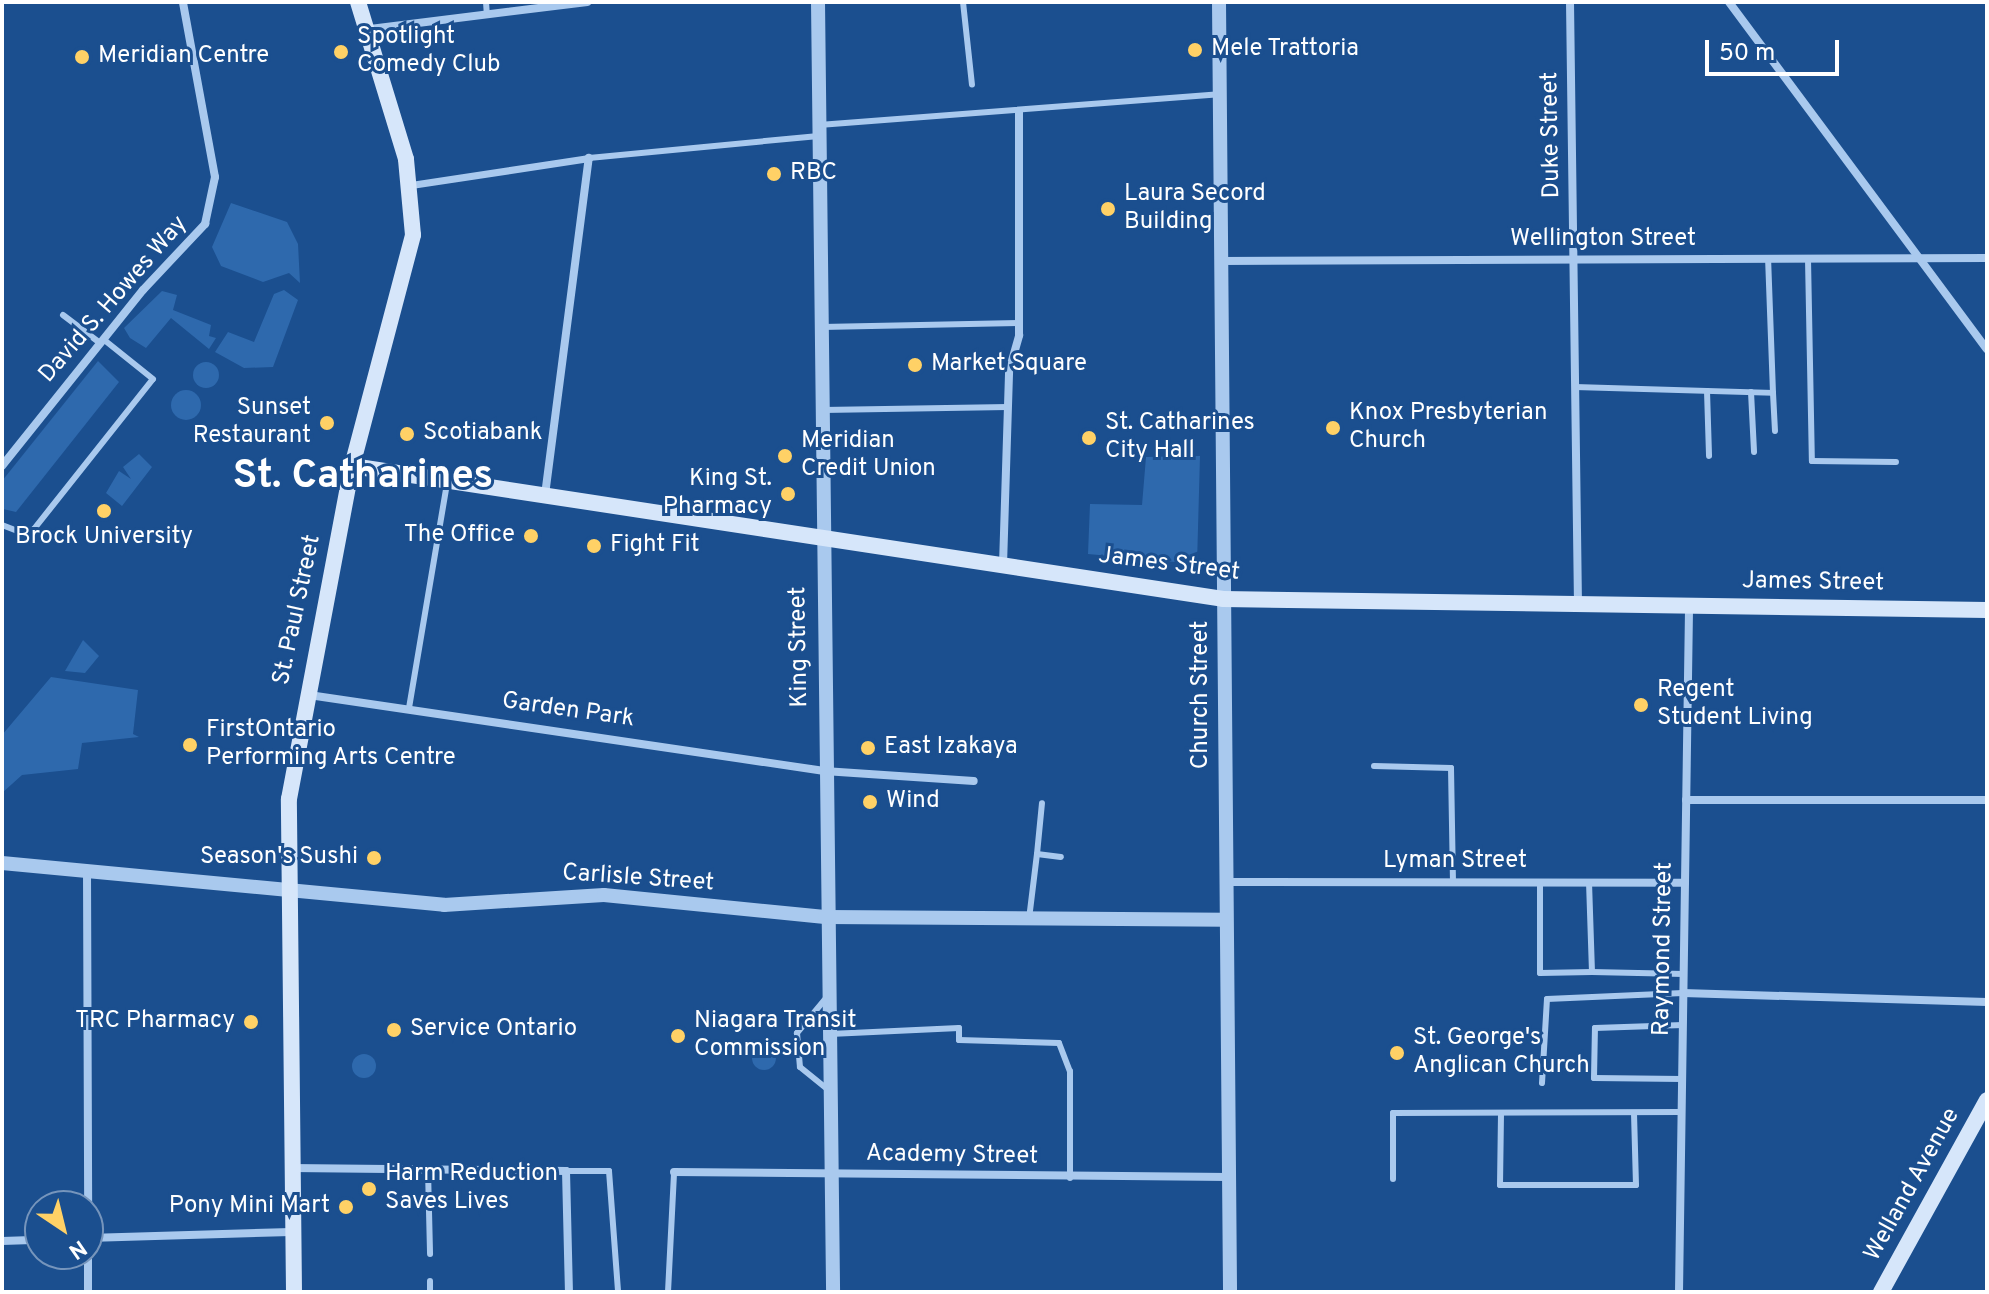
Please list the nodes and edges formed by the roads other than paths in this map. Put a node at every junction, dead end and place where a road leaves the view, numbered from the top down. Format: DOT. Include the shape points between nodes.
graph roads {
  1 [pos="183,2"];
  2 [pos="358,2"];
  3 [pos="486,2"];
  4 [pos="587,2"];
  5 [pos="818,2"];
  6 [pos="963,2"];
  7 [pos="1219,2"];
  8 [pos="1570,2"];
  9 [pos="1729,2"];
  10 [pos="487,15"];
  11 [pos="370,29"];
  12 [pos="972,85"];
  13 [pos="1219,94"];
  14 [pos="1019,112"];
  15 [pos="816,131"];
  16 [pos="589,158"];
  17 [pos="411,185"];
  18 [pos="1919,258"];
  19 [pos="1987,258"];
  20 [pos="1768,259"];
  21 [pos="1808,259"];
  22 [pos="1574,260"];
  23 [pos="1220,261"];
  24 [pos="63,315"];
  25 [pos="1019,323"];
  26 [pos="818,327"];
  27 [pos="101,341"];
  28 [pos="1987,349"];
  29 [pos="1575,387"];
  30 [pos="1707,391"];
  31 [pos="1751,392"];
  32 [pos="1773,393"];
  33 [pos="1008,407"];
  34 [pos="819,410"];
  35 [pos="1775,431"];
  36 [pos="1754,452"];
  37 [pos="1709,456"];
  38 [pos="1896,462"];
  39 [pos="2,466"];
  40 [pos="352,466"];
  41 [pos="448,480"];
  42 [pos="545,495"];
  43 [pos="2,525"];
  44 [pos="820,538"];
  45 [pos="1002,566"];
  46 [pos="1223,599"];
  47 [pos="1578,604"];
  48 [pos="1689,606"];
  49 [pos="1987,610"];
  50 [pos="305,695"];
  51 [pos="409,708"];
  52 [pos="1374,766"];
  53 [pos="824,771"];
  54 [pos="974,781"];
  55 [pos="1686,800"];
  56 [pos="1987,800"];
  57 [pos="1042,803"];
  58 [pos="1037,854"];
  59 [pos="1061,857"];
  60 [pos="2,863"];
  61 [pos="87,870"];
  62 [pos="1225,882"];
  63 [pos="1453,882"];
  64 [pos="1540,882"];
  65 [pos="1589,882"];
  66 [pos="1685,883"];
  67 [pos="288,894"];
  68 [pos="825,917"];
  69 [pos="1225,920"];
  70 [pos="1028,923"];
  71 [pos="1592,972"];
  72 [pos="1684,974"];
  73 [pos="1683,993"];
  74 [pos="827,997"];
  75 [pos="1987,1002"];
  76 [pos="1683,1025"];
  77 [pos="828,1034"];
  78 [pos="1682,1079"];
  79 [pos="1542,1083"];
  80 [pos="829,1091"];
  81 [pos="1987,1100"];
  82 [pos="1681,1112"];
  83 [pos="1634,1113"];
  84 [pos="1501,1114"];
  85 [pos="290,1168"];
  86 [pos="428,1170"];
  87 [pos="566,1171"];
  88 [pos="674,1172"];
  89 [pos="831,1173"];
  90 [pos="1229,1177"];
  91 [pos="1070,1178"];
  92 [pos="1393,1179"];
  93 [pos="88,1190"];
  94 [pos="291,1232"];
  95 [pos="104,1238"];
  96 [pos="24,1240"];
  97 [pos="2,1241"];
  98 [pos="430,1254"];
  99 [pos="88,1270"];
  100 [pos="430,1281"];
  101 [pos="88,1292"];
  102 [pos="294,1292"];
  103 [pos="430,1292"];
  104 [pos="569,1292"];
  105 [pos="618,1292"];
  106 [pos="668,1292"];
  107 [pos="833,1292"];
  108 [pos="1230,1292"];
  109 [pos="1679,1292"];
  110 [pos="1881,1292"];
  1 -- 27 [label="street, David S. Howes Way" via="208,125 213,204 196,239"];
  2 -- 11 [label="main road, St. Paul Street"];
  3 -- 10 [label="lane"];
  4 -- 10 [label="street"];
  5 -- 15 [label="street, King Street"];
  6 -- 12 [label="lane"];
  7 -- 13 [label="street, Church Street"];
  8 -- 22 [label="street, Duke Street"];
  9 -- 18 [label="street"];
  10 -- 11 [label="street"];
  11 -- 17 [label="main road, St. Paul Street"];
  13 -- 14 [label="lane"];
  13 -- 23 [label="street, Church Street"];
  14 -- 15 [label="lane"];
  14 -- 25 [label="street"];
  15 -- 16 [label="lane"];
  15 -- 26 [label="street, King Street"];
  16 -- 17 [label="street"];
  16 -- 42 [label="street"];
  17 -- 40 [label="main road, St. Paul Street" via="412,247"];
  18 -- 19 [label="street, Wellington Street"];
  18 -- 21 [label="street, Wellington Street"];
  18 -- 28 [label="street"];
  20 -- 21 [label="street, Wellington Street"];
  20 -- 22 [label="street, Wellington Street"];
  20 -- 32 [label="lane"];
  21 -- 38 [label="lane" via="1812,461"];
  22 -- 23 [label="street, Wellington Street"];
  22 -- 29 [label="street, Duke Street"];
  23 -- 46 [label="street, Church Street"];
  24 -- 27 [label="lane"];
  25 -- 26 [label="lane"];
  25 -- 33 [label="street"];
  26 -- 34 [label="street, King Street"];
  27 -- 39 [label="street, David S. Howes Way"];
  27 -- 43 [label="lane" via="153,379 34,529"];
  29 -- 30 [label="lane"];
  29 -- 47 [label="street, Duke Street"];
  30 -- 31 [label="lane"];
  30 -- 37 [label="lane"];
  31 -- 32 [label="lane"];
  31 -- 36 [label="lane"];
  32 -- 35 [label="lane"];
  33 -- 34 [label="lane"];
  33 -- 45 [label="street"];
  34 -- 44 [label="street, King Street"];
  40 -- 41 [label="main road, James Street"];
  40 -- 50 [label="main road, St. Paul Street"];
  41 -- 42 [label="main road, James Street"];
  41 -- 51 [label="lane"];
  42 -- 44 [label="main road, James Street"];
  44 -- 45 [label="main road, James Street"];
  44 -- 53 [label="street, King Street"];
  45 -- 46 [label="main road, James Street"];
  46 -- 47 [label="main road, James Street"];
  46 -- 62 [label="street, Church Street"];
  47 -- 48 [label="main road, James Street"];
  48 -- 49 [label="main road, James Street"];
  48 -- 55 [label="street, Raymond Street"];
  50 -- 51 [label="street, Garden Park"];
  50 -- 67 [label="main road, St. Paul Street" via="289,799"];
  51 -- 53 [label="street, Garden Park"];
  52 -- 63 [label="lane" via="1451,768"];
  53 -- 54 [label="street, Garden Park"];
  53 -- 68 [label="street, King Street"];
  55 -- 56 [label="street"];
  55 -- 66 [label="street, Raymond Street"];
  57 -- 58 [label="lane"];
  58 -- 59 [label="lane"];
  58 -- 70 [label="lane"];
  60 -- 61 [label="street, Carlisle Street"];
  61 -- 67 [label="street, Carlisle Street"];
  61 -- 93 [label="street"];
  62 -- 63 [label="street, Lyman Street"];
  62 -- 69 [label="street, Church Street"];
  63 -- 64 [label="street, Lyman Street"];
  64 -- 65 [label="street, Lyman Street"];
  64 -- 71 [label="lane" via="1540,973"];
  65 -- 66 [label="street, Lyman Street"];
  65 -- 71 [label="lane"];
  66 -- 72 [label="street, Raymond Street"];
  67 -- 68 [label="street, Carlisle Street" via="444,905 604,895"];
  67 -- 85 [label="main road, St. Paul Street"];
  68 -- 70 [label="street, Carlisle Street"];
  68 -- 74 [label="street, King Street"];
  69 -- 70 [label="street, Carlisle Street"];
  69 -- 90 [label="street, Church Street"];
  71 -- 72 [label="lane"];
  72 -- 73 [label="street, Raymond Street"];
  73 -- 75 [label="street"];
  73 -- 76 [label="street, Raymond Street"];
  73 -- 79 [label="lane" via="1547,999"];
  74 -- 77 [label="street, King Street"];
  74 -- 80 [label="lane" via="797,1033 800,1067"];
  76 -- 78 [label="street, Raymond Street"];
  76 -- 78 [label="lane" via="1595,1028 1594,1078"];
  77 -- 80 [label="street, King Street"];
  77 -- 91 [label="lane" via="959,1028 959,1040 1059,1043 1070,1071"];
  78 -- 82 [label="street, Raymond Street"];
  80 -- 89 [label="street, King Street"];
  81 -- 110 [label="main road, Welland Avenue"];
  82 -- 83 [label="lane"];
  82 -- 109 [label="street, Raymond Street"];
  83 -- 84 [label="lane"];
  83 -- 84 [label="lane" via="1636,1185 1500,1185"];
  84 -- 92 [label="lane" via="1393,1113"];
  85 -- 86 [label="street"];
  85 -- 94 [label="main road, St. Paul Street"];
  86 -- 87 [label="street"];
  86 -- 98 [label="lane"];
  87 -- 104 [label="street"];
  87 -- 105 [label="lane" via="609,1171"];
  88 -- 89 [label="street, Academy Street"];
  88 -- 106 [label="lane"];
  89 -- 91 [label="street, Academy Street"];
  89 -- 107 [label="street, King Street"];
  90 -- 91 [label="street, Academy Street"];
  90 -- 108 [label="street, Church Street"];
  94 -- 95 [label="street"];
  94 -- 102 [label="main road, St. Paul Street"];
  96 -- 97 [label="street"];
  99 -- 101 [label="street"];
  100 -- 103 [label="lane"];
}
